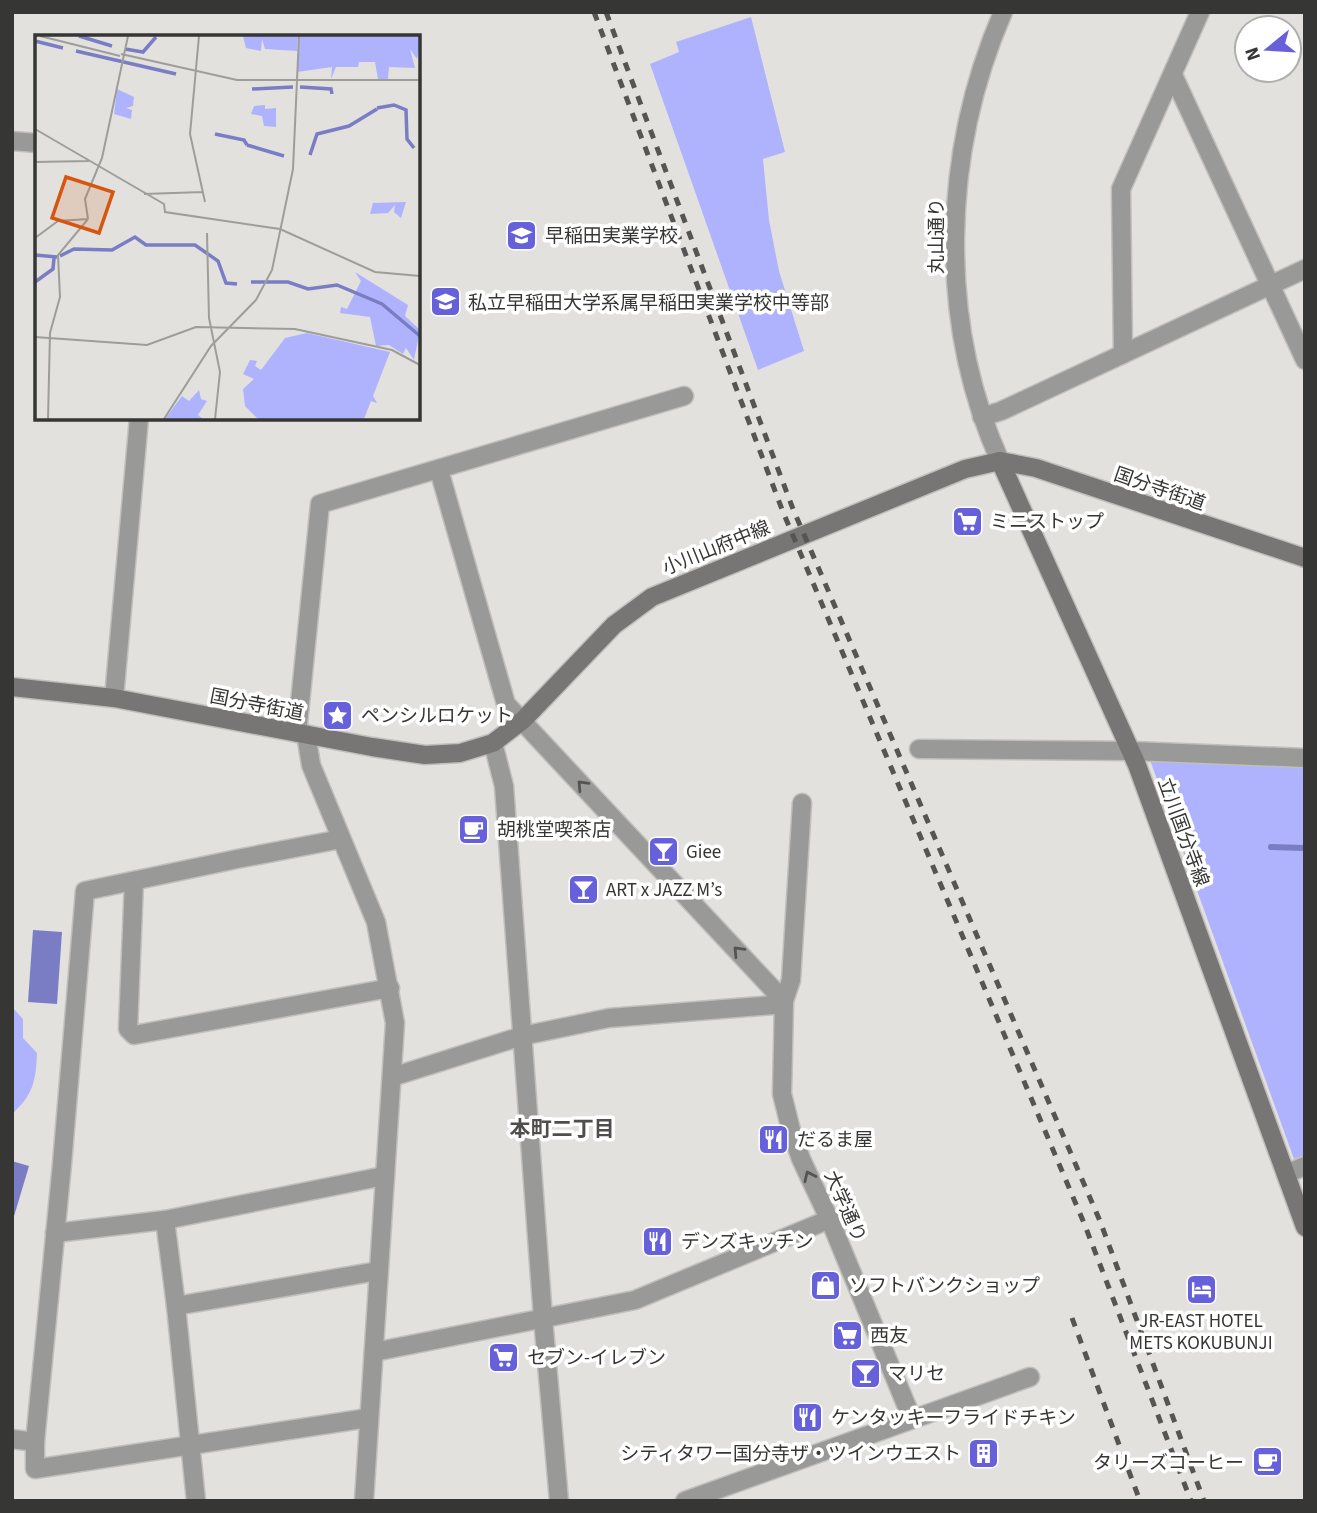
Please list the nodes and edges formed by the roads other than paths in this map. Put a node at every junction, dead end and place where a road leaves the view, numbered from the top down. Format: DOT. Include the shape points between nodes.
graph roads {
  1 [pos="1003,12"];
  2 [pos="1200,12"];
  3 [pos="1173,75"];
  4 [pos="12,141"];
  5 [pos="35,143"];
  6 [pos="1305,269"];
  7 [pos="1270,285"];
  8 [pos="1123,354"];
  9 [pos="1305,360"];
  10 [pos="684,396"];
  11 [pos="982,417"];
  12 [pos="139,420"];
  13 [pos="1000,461"];
  14 [pos="439,470"];
  15 [pos="1305,558"];
  16 [pos="12,687"];
  17 [pos="114,698"];
  18 [pos="523,720"];
  19 [pos="301,734"];
  20 [pos="493,743"];
  21 [pos="919,749"];
  22 [pos="1132,751"];
  23 [pos="1305,758"];
  24 [pos="802,803"];
  25 [pos="341,839"];
  26 [pos="134,881"];
  27 [pos="390,988"];
  28 [pos="784,1001"];
  29 [pos="522,1036"];
  30 [pos="392,1077"];
  31 [pos="1305,1166"];
  32 [pos="1286,1174"];
  33 [pos="384,1176"];
  34 [pos="830,1219"];
  35 [pos="166,1220"];
  36 [pos="1305,1227"];
  37 [pos="55,1233"];
  38 [pos="378,1272"];
  39 [pos="176,1306"];
  40 [pos="543,1318"];
  41 [pos="374,1352"];
  42 [pos="1030,1377"];
  43 [pos="368,1418"];
  44 [pos="912,1419"];
  45 [pos="12,1439"];
  46 [pos="35,1441"];
  47 [pos="190,1447"];
  48 [pos="195,1501"];
  49 [pos="364,1501"];
  50 [pos="559,1501"];
  51 [pos="685,1501"];
  1 -- 11 [label="street, 丸山通り" via="967,124 957,199 959,316"];
  2 -- 3 [label="street"];
  3 -- 7 [label="street"];
  3 -- 8 [label="street" via="1121,189"];
  4 -- 5 [label="street"];
  6 -- 7 [label="street"];
  7 -- 8 [label="street"];
  7 -- 9 [label="street"];
  8 -- 11 [label="street"];
  10 -- 14 [label="street"];
  11 -- 13 [label="street, 丸山通り"];
  12 -- 17 [label="street"];
  13 -- 15 [label="main road, 国分寺街道" via="1036,468"];
  13 -- 18 [label="main road, 小川山府中線" via="965,468 652,597 614,625"];
  13 -- 22 [label="main road, 立川国分寺線"];
  14 -- 18 [label="street" via="506,704"];
  14 -- 19 [label="street" via="320,504"];
  16 -- 17 [label="main road, 国分寺街道"];
  17 -- 19 [label="main road, 国分寺街道"];
  18 -- 20 [label="main road, 小川山府中線"];
  28 -- 18 [label="street, one-way"];
  19 -- 20 [label="main road, 国分寺街道" via="425,755 460,753"];
  19 -- 25 [label="street"];
  20 -- 29 [label="street" via="504,786"];
  21 -- 22 [label="street"];
  22 -- 23 [label="street"];
  22 -- 32 [label="main road, 立川国分寺線"];
  24 -- 28 [label="street, 大学通り" via="791,980"];
  25 -- 26 [label="street"];
  25 -- 27 [label="street" via="376,922"];
  26 -- 27 [label="street" via="128,1029 134,1035"];
  26 -- 37 [label="street" via="85,891"];
  27 -- 30 [label="street" via="395,1023"];
  28 -- 29 [label="street" via="609,1018"];
  34 -- 28 [label="street, 大学通り, one-way" via="801,1159 782,1094"];
  29 -- 30 [label="street"];
  29 -- 40 [label="street"];
  30 -- 33 [label="street"];
  31 -- 32 [label="street"];
  32 -- 36 [label="main road, 立川国分寺線"];
  33 -- 35 [label="street"];
  33 -- 38 [label="street"];
  34 -- 40 [label="street" via="635,1300"];
  34 -- 44 [label="street, 大学通り"];
  35 -- 37 [label="street"];
  35 -- 39 [label="street"];
  37 -- 46 [label="street"];
  38 -- 39 [label="street"];
  38 -- 41 [label="street"];
  39 -- 47 [label="street"];
  40 -- 41 [label="street"];
  40 -- 50 [label="street"];
  41 -- 43 [label="street"];
  42 -- 44 [label="street"];
  43 -- 47 [label="street"];
  43 -- 49 [label="street"];
  44 -- 51 [label="street"];
  45 -- 46 [label="street"];
  46 -- 47 [label="street" via="35,1469"];
  47 -- 48 [label="street"];
}
